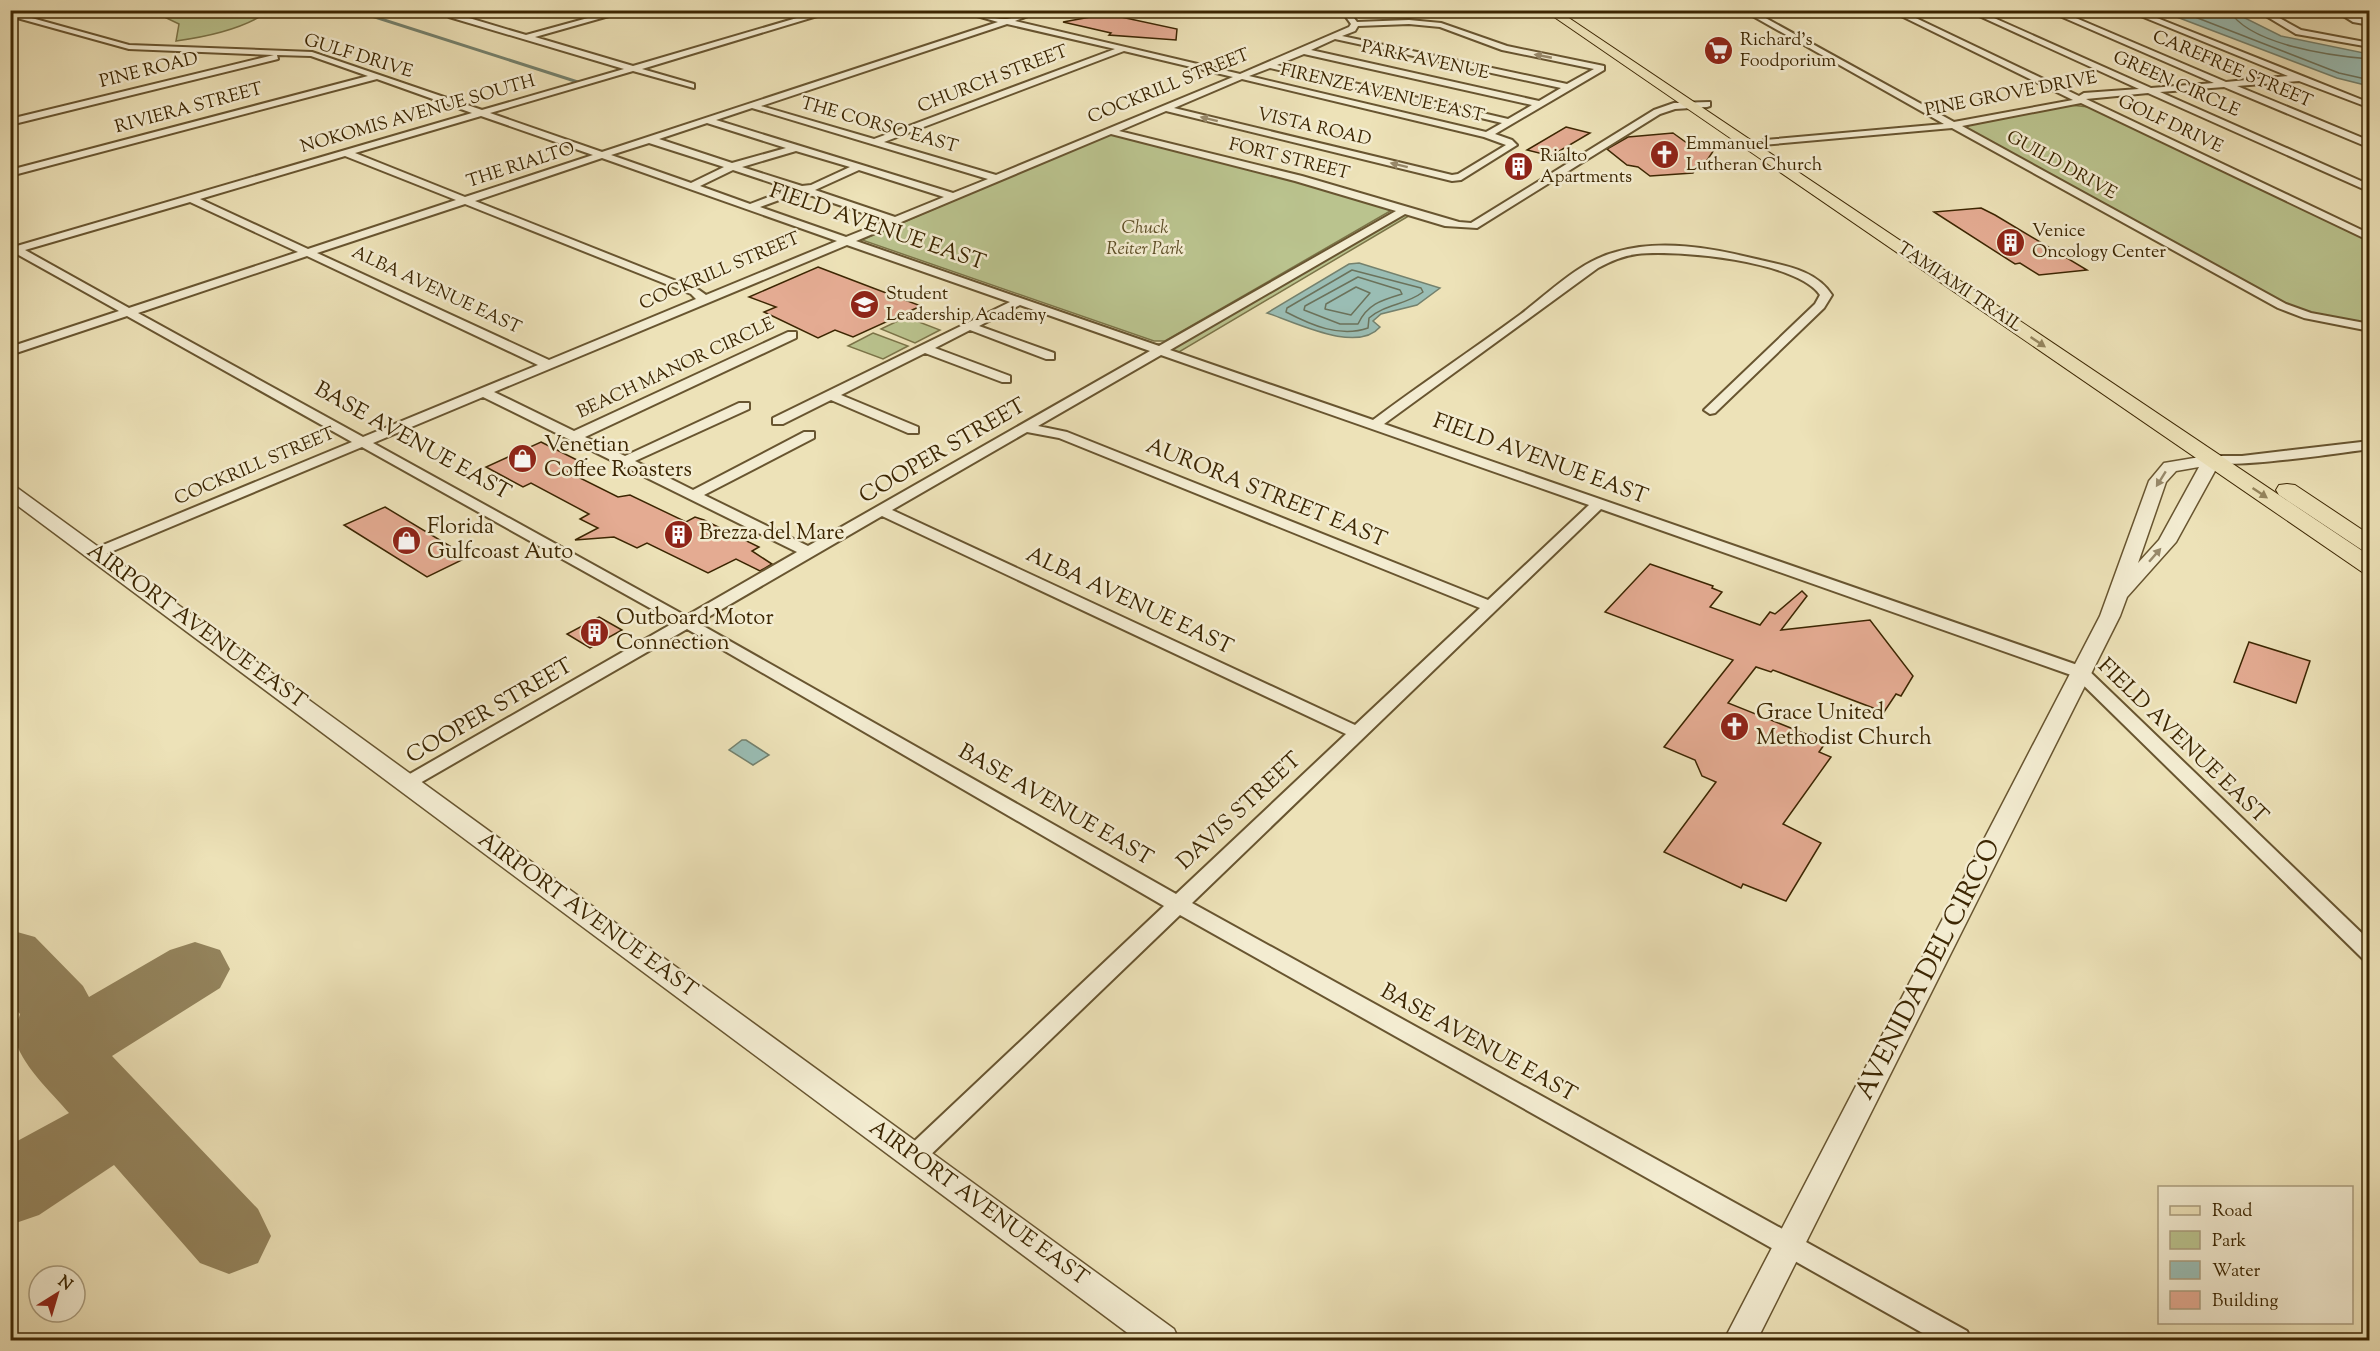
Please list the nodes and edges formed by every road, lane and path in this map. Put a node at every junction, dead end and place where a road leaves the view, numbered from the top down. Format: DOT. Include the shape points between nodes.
graph roads {
  1 [pos="627,10"];
  2 [pos="834,10"];
  3 [pos="959,10"];
  4 [pos="1041,10"];
  5 [pos="1344,10"];
  6 [pos="1549,10"];
  7 [pos="1566,10"];
  8 [pos="1745,10"];
  9 [pos="1892,10"];
  10 [pos="1969,10"];
  11 [pos="2049,10"];
  12 [pos="2129,10"];
  13 [pos="2259,10"];
  14 [pos="2337,10"];
  15 [pos="461,11"];
  16 [pos="10,14"];
  17 [pos="1007,22"];
  18 [pos="2370,23"];
  19 [pos="1355,24"];
  20 [pos="1389,35"];
  21 [pos="525,37"];
  22 [pos="1335,37"];
  23 [pos="1397,39"];
  24 [pos="2370,45"];
  25 [pos="1123,49"];
  26 [pos="1303,51"];
  27 [pos="296,52"];
  28 [pos="1415,54"];
  29 [pos="1268,65"];
  30 [pos="634,70"];
  31 [pos="376,77"];
  32 [pos="1240,77"];
  33 [pos="2300,78"];
  34 [pos="2225,84"];
  35 [pos="690,86"];
  36 [pos="1568,87"];
  37 [pos="2148,90"];
  38 [pos="2080,101"];
  39 [pos="1540,104"];
  40 [pos="1707,104"];
  41 [pos="1689,105"];
  42 [pos="2369,105"];
  43 [pos="753,106"];
  44 [pos="1165,108"];
  45 [pos="481,114"];
  46 [pos="709,121"];
  47 [pos="10,122"];
  48 [pos="1510,122"];
  49 [pos="1954,125"];
  50 [pos="1108,131"];
  51 [pos="1487,135"];
  52 [pos="651,140"];
  53 [pos="875,142"];
  54 [pos="1765,142"];
  55 [pos="2370,145"];
  56 [pos="796,147"];
  57 [pos="345,153"];
  58 [pos="603,156"];
  59 [pos="1490,160"];
  60 [pos="733,166"];
  61 [pos="858,167"];
  62 [pos="10,173"];
  63 [pos="996,178"];
  64 [pos="693,186"];
  65 [pos="802,189"];
  66 [pos="2370,189"];
  67 [pos="953,196"];
  68 [pos="192,199"];
  69 [pos="466,201"];
  70 [pos="751,207"];
  71 [pos="1405,210"];
  72 [pos="895,220"];
  73 [pos="2370,238"];
  74 [pos="845,240"];
  75 [pos="14,251"];
  76 [pos="309,253"];
  77 [pos="703,298"];
  78 [pos="1022,300"];
  79 [pos="128,312"];
  80 [pos="969,326"];
  81 [pos="2370,328"];
  82 [pos="792,335"];
  83 [pos="924,348"];
  84 [pos="1164,350"];
  85 [pos="10,351"];
  86 [pos="1050,356"];
  87 [pos="547,364"];
  88 [pos="1006,379"];
  89 [pos="482,391"];
  90 [pos="830,395"];
  91 [pos="744,406"];
  92 [pos="1710,410"];
  93 [pos="778,421"];
  94 [pos="1376,424"];
  95 [pos="1025,428"];
  96 [pos="913,430"];
  97 [pos="809,435"];
  98 [pos="575,436"];
  99 [pos="362,441"];
  100 [pos="2370,445"];
  101 [pos="625,460"];
  102 [pos="2212,460"];
  103 [pos="2242,460"];
  104 [pos="10,491"];
  105 [pos="693,495"];
  106 [pos="1599,503"];
  107 [pos="882,511"];
  108 [pos="2370,544"];
  109 [pos="96,553"];
  110 [pos="810,554"];
  111 [pos="2370,567"];
  112 [pos="2117,600"];
  113 [pos="1489,606"];
  114 [pos="687,623"];
  115 [pos="2080,672"];
  116 [pos="1358,733"];
  117 [pos="407,783"];
  118 [pos="1177,904"];
  119 [pos="2370,954"];
  120 [pos="914,1156"];
  121 [pos="1789,1244"];
  122 [pos="1163,1341"];
  123 [pos="1740,1341"];
  124 [pos="1958,1341"];
  1 -- 21 [label="street"];
  2 -- 30 [label="street, NOKOMIS AVENUE SOUTH"];
  3 -- 17 [label="street, FIRENZE AVENUE EAST"];
  4 -- 17 [label="street, THE RIALTO"];
  5 -- 19 [label="street"];
  6 -- 41 [label="main road, TAMIAMI TRAIL"];
  7 -- 40 [label="main road, TAMIAMI TRAIL"];
  8 -- 49 [label="street, GUILD DRIVE"];
  9 -- 38 [label="street, GOLF DRIVE"];
  10 -- 37 [label="street, GREEN CIRCLE"];
  11 -- 34 [label="street, CAREFREE STREET"];
  12 -- 33 [label="street"];
  13 -- 24 [label="street" via="2300,32"];
  14 -- 18 [label="street"];
  15 -- 21 [label="street" via="452,15"];
  16 -- 27 [label="street, GULF DRIVE" via="129,47"];
  17 -- 25 [label="street, FIRENZE AVENUE EAST"];
  17 -- 43 [label="street, THE RIALTO"];
  19 -- 20 [label="street"];
  19 -- 22 [label="street, COCKRILL STREET"];
  36 -- 19 [label="street, one-way" via="1598,72 1600,67 1505,48 1430,23"];
  21 -- 30 [label="street"];
  22 -- 26 [label="street, COCKRILL STREET"];
  22 -- 28 [label="street"];
  23 -- 28 [label="street"];
  25 -- 32 [label="street, FIRENZE AVENUE EAST"];
  25 -- 53 [label="street, CHURCH STREET"];
  26 -- 29 [label="street, COCKRILL STREET"];
  26 -- 39 [label="street, PARK AVENUE"];
  27 -- 31 [label="street, GULF DRIVE"];
  27 -- 47 [label="street, PINE ROAD"];
  28 -- 36 [label="street"];
  29 -- 32 [label="street, COCKRILL STREET"];
  29 -- 48 [label="street"];
  30 -- 35 [label="street"];
  30 -- 45 [label="street, NOKOMIS AVENUE SOUTH"];
  31 -- 45 [label="street, GULF DRIVE"];
  31 -- 62 [label="street, RIVIERA STREET"];
  32 -- 44 [label="street, COCKRILL STREET"];
  32 -- 51 [label="street, FIRENZE AVENUE EAST"];
  33 -- 34 [label="street, PINE GROVE DRIVE"];
  33 -- 42 [label="street"];
  34 -- 37 [label="street, PINE GROVE DRIVE"];
  34 -- 55 [label="street, CAREFREE STREET"];
  36 -- 39 [label="street"];
  37 -- 38 [label="street, PINE GROVE DRIVE" via="2084,96"];
  37 -- 66 [label="street, GREEN CIRCLE"];
  38 -- 49 [label="street, PINE GROVE DRIVE"];
  38 -- 73 [label="street, GOLF DRIVE"];
  39 -- 48 [label="street"];
  40 -- 41 [label="street"];
  40 -- 54 [label="main road, TAMIAMI TRAIL"];
  41 -- 71 [label="street, FORT STREET" via="1657,112 1473,226"];
  41 -- 102 [label="main road, TAMIAMI TRAIL, one-way"];
  43 -- 46 [label="street, THE RIALTO"];
  43 -- 53 [label="street, THE CORSO EAST"];
  44 -- 50 [label="street, COCKRILL STREET"];
  59 -- 44 [label="street, VISTA ROAD, one-way" via="1456,178"];
  45 -- 57 [label="street, NOKOMIS AVENUE SOUTH"];
  45 -- 58 [label="street, GULF DRIVE"];
  46 -- 52 [label="street, THE RIALTO"];
  46 -- 56 [label="street"];
  48 -- 51 [label="street"];
  49 -- 54 [label="street, PINE GROVE DRIVE"];
  49 -- 81 [label="street, GUILD DRIVE" via="2282,306 2308,316"];
  50 -- 63 [label="street, COCKRILL STREET"];
  50 -- 71 [label="street, FORT STREET"];
  51 -- 59 [label="street, FIRENZE AVENUE EAST" via="1512,145"];
  52 -- 58 [label="street, THE RIALTO"];
  52 -- 60 [label="street"];
  53 -- 63 [label="street, THE CORSO EAST"];
  54 -- 103 [label="main road, TAMIAMI TRAIL"];
  56 -- 60 [label="street"];
  56 -- 61 [label="street"];
  57 -- 68 [label="street, NOKOMIS AVENUE SOUTH"];
  57 -- 69 [label="street"];
  58 -- 64 [label="street, FIELD AVENUE EAST"];
  58 -- 69 [label="street, THE RIALTO"];
  60 -- 64 [label="street"];
  60 -- 65 [label="street"];
  61 -- 65 [label="street" via="813,188"];
  61 -- 67 [label="street"];
  63 -- 67 [label="street, COCKRILL STREET"];
  64 -- 70 [label="street, FIELD AVENUE EAST"];
  65 -- 70 [label="street"];
  65 -- 72 [label="street"];
  67 -- 72 [label="street, COCKRILL STREET"];
  68 -- 75 [label="street, NOKOMIS AVENUE SOUTH"];
  68 -- 76 [label="street, ALBA AVENUE EAST"];
  69 -- 76 [label="street, THE RIALTO"];
  69 -- 77 [label="street"];
  70 -- 74 [label="street, FIELD AVENUE EAST"];
  71 -- 84 [label="street, COOPER STREET"];
  72 -- 74 [label="street, COCKRILL STREET"];
  74 -- 77 [label="street, COCKRILL STREET"];
  74 -- 78 [label="street, FIELD AVENUE EAST"];
  75 -- 79 [label="street, BASE AVENUE EAST"];
  76 -- 79 [label="street, THE RIALTO"];
  76 -- 87 [label="street, ALBA AVENUE EAST"];
  77 -- 87 [label="street, COCKRILL STREET"];
  78 -- 80 [label="street"];
  78 -- 84 [label="street, FIELD AVENUE EAST"];
  79 -- 85 [label="street, THE RIALTO"];
  79 -- 99 [label="street, BASE AVENUE EAST"];
  80 -- 83 [label="street"];
  80 -- 86 [label="street"];
  82 -- 98 [label="street, BEACH MANOR CIRCLE"];
  83 -- 88 [label="street"];
  83 -- 90 [label="street"];
  84 -- 94 [label="street, FIELD AVENUE EAST"];
  84 -- 95 [label="street, COOPER STREET"];
  87 -- 89 [label="street, COCKRILL STREET"];
  89 -- 98 [label="street"];
  89 -- 99 [label="street, COCKRILL STREET"];
  90 -- 93 [label="street"];
  90 -- 96 [label="street"];
  91 -- 101 [label="street"];
  92 -- 94 [label="street" via="1820,306 1826,296 1823,288 1800,275 1714,252 1686,249 1618,254 1503,330"];
  94 -- 106 [label="street, FIELD AVENUE EAST"];
  95 -- 107 [label="street, COOPER STREET"];
  95 -- 113 [label="street, AURORA STREET EAST" via="1062,435"];
  97 -- 105 [label="street"];
  98 -- 101 [label="street"];
  99 -- 109 [label="street, COCKRILL STREET"];
  99 -- 114 [label="street, BASE AVENUE EAST"];
  100 -- 103 [label="street"];
  101 -- 105 [label="street"];
  102 -- 103 [label="street"];
  102 -- 111 [label="main road, TAMIAMI TRAIL, one-way"];
  112 -- 102 [label="street, AVENIDA DEL CIRCO, one-way" via="2167,542"];
  102 -- 112 [label="street, AVENIDA DEL CIRCO, one-way" via="2170,467 2163,474 2138,531"];
  103 -- 108 [label="main road, TAMIAMI TRAIL"];
  104 -- 109 [label="street, AIRPORT AVENUE EAST"];
  105 -- 110 [label="street"];
  106 -- 113 [label="street, DAVIS STREET"];
  106 -- 115 [label="street, FIELD AVENUE EAST"];
  107 -- 110 [label="street, COOPER STREET"];
  107 -- 116 [label="street, ALBA AVENUE EAST"];
  109 -- 117 [label="street, AIRPORT AVENUE EAST"];
  110 -- 114 [label="street, COOPER STREET"];
  112 -- 115 [label="street, AVENIDA DEL CIRCO"];
  113 -- 116 [label="street, DAVIS STREET"];
  114 -- 117 [label="street, COOPER STREET"];
  114 -- 118 [label="street, BASE AVENUE EAST"];
  115 -- 119 [label="street, FIELD AVENUE EAST"];
  115 -- 121 [label="street, AVENIDA DEL CIRCO"];
  116 -- 118 [label="street, DAVIS STREET"];
  117 -- 120 [label="street, AIRPORT AVENUE EAST"];
  118 -- 120 [label="street, DAVIS STREET"];
  118 -- 121 [label="street, BASE AVENUE EAST"];
  120 -- 122 [label="street, AIRPORT AVENUE EAST"];
  121 -- 123 [label="street, AVENIDA DEL CIRCO"];
  121 -- 124 [label="street, BASE AVENUE EAST"];
}
